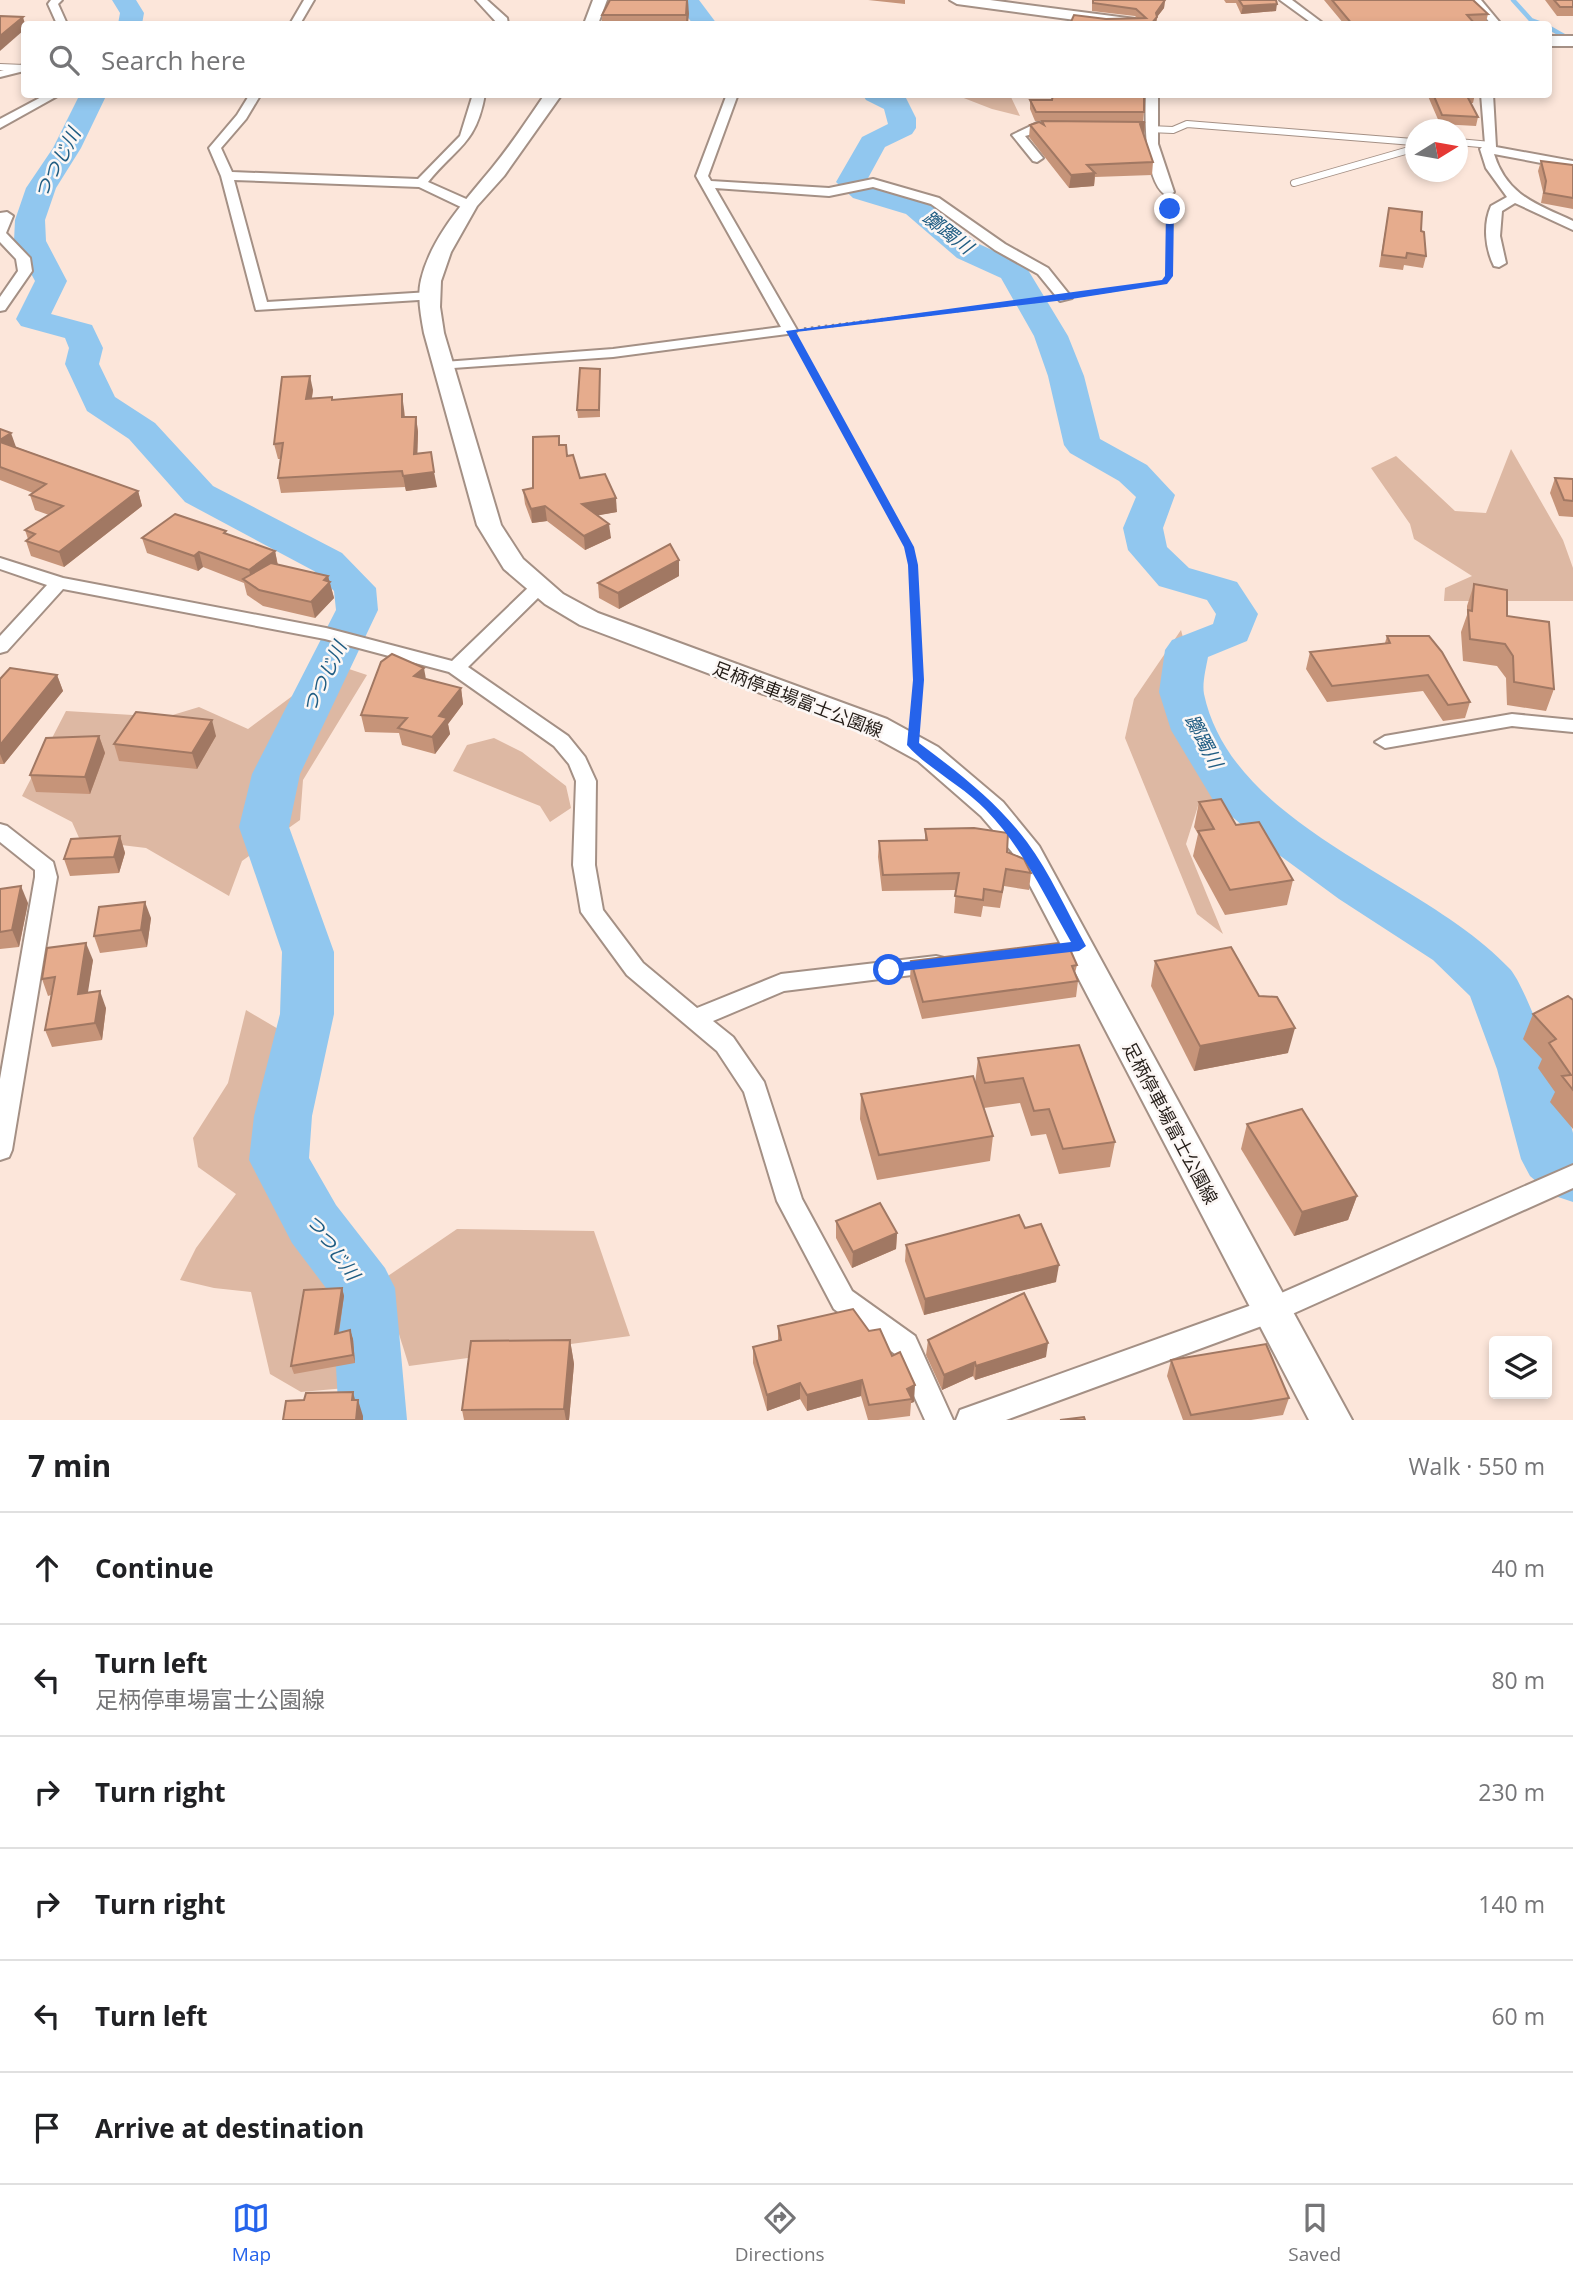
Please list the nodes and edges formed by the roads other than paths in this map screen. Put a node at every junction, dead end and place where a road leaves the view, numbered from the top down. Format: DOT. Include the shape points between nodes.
graph roads {
  1 [pos="57,0"];
  2 [pos="309,0"];
  3 [pos="481,0"];
  4 [pos="600,0"];
  5 [pos="957,0"];
  6 [pos="1285,0"];
  7 [pos="1476,0"];
  8 [pos="61,21"];
  9 [pos="297,21"];
  10 [pos="503,21"];
  11 [pos="593,21"];
  12 [pos="1113,21"];
  13 [pos="1315,21"];
  14 [pos="1494,21"];
  15 [pos="1552,41"];
  16 [pos="1573,41"];
  17 [pos="0,67"];
  18 [pos="21,68"];
  19 [pos="21,69"];
  20 [pos="0,74"];
  21 [pos="49,98"];
  22 [pos="254,98"];
  23 [pos="478,98"];
  24 [pos="551,98"];
  25 [pos="731,98"];
  26 [pos="1151,98"];
  27 [pos="1487,98"];
  28 [pos="0,124"];
  29 [pos="1071,127"];
  30 [pos="1142,129"];
  31 [pos="1405,141"];
  32 [pos="1468,144"];
  33 [pos="1489,147"];
  34 [pos="1405,151"];
  35 [pos="1038,158"];
  36 [pos="1573,165"];
  37 [pos="227,176"];
  38 [pos="421,183"];
  39 [pos="1294,183"];
  40 [pos="706,184"];
  41 [pos="1168,192"];
  42 [pos="1514,198"];
  43 [pos="468,205"];
  44 [pos="0,216"];
  45 [pos="1573,226"];
  46 [pos="0,234"];
  47 [pos="1499,263"];
  48 [pos="430,296"];
  49 [pos="1061,298"];
  50 [pos="0,307"];
  51 [pos="444,366"];
  52 [pos="0,563"];
  53 [pos="59,583"];
  54 [pos="538,588"];
  55 [pos="0,647"];
  56 [pos="456,668"];
  57 [pos="1573,726"];
  58 [pos="1385,742"];
  59 [pos="0,831"];
  60 [pos="957,961"];
  61 [pos="696,1018"];
  62 [pos="0,1150"];
  63 [pos="1562,1181"];
  64 [pos="1271,1310"];
  65 [pos="939,1420"];
  66 [pos="970,1420"];
  67 [pos="1331,1420"];
  1 -- 8 [label="street" via="53,4"];
  2 -- 9 [label="street"];
  3 -- 10 [label="street"];
  4 -- 11 [label="main road"];
  5 -- 12 [label="main road"];
  6 -- 13 [label="street"];
  7 -- 14 [label="street"];
  15 -- 16 [label="main road"];
  17 -- 18 [label="lane"];
  19 -- 20 [label="street"];
  21 -- 28 [label="street"];
  22 -- 37 [label="street" via="215,148"];
  23 -- 38 [label="street" via="469,136 433,166"];
  24 -- 43 [label="main road, 足柄停車場富士公園線"];
  25 -- 40 [label="street" via="702,176"];
  26 -- 30 [label="street"];
  27 -- 33 [label="street"];
  29 -- 35 [label="street" via="1037,127 1018,135"];
  30 -- 31 [label="lane" via="1173,130 1187,124"];
  30 -- 41 [label="street"];
  32 -- 33 [label="lane"];
  33 -- 36 [label="street"];
  33 -- 42 [label="street" via="1492,168"];
  34 -- 39 [label="lane"];
  37 -- 38 [label="street"];
  37 -- 48 [label="street" via="261,307"];
  38 -- 43 [label="street"];
  40 -- 49 [label="street" via="829,192 866,184 885,187 949,208 1000,247 1043,271"];
  40 -- 51 [label="street" via="790,331 613,353"];
  42 -- 45 [label="street"];
  42 -- 47 [label="street" via="1496,209 1492,222"];
  43 -- 48 [label="main road, 足柄停車場富士公園線" via="441,252"];
  44 -- 46 [label="street" via="7,216"];
  46 -- 50 [label="street" via="23,258 25,271"];
  48 -- 51 [label="main road, 足柄停車場富士公園線"];
  51 -- 54 [label="main road, 足柄停車場富士公園線" via="489,525 513,564"];
  52 -- 53 [label="street"];
  53 -- 55 [label="street"];
  53 -- 56 [label="street" via="326,634"];
  54 -- 56 [label="street"];
  54 -- 64 [label="main road, 足柄停車場富士公園線" via="589,619 877,726 913,745 992,809 1024,846 1066,948"];
  56 -- 61 [label="street" via="561,741 578,762 586,781 584,865 592,912 635,969"];
  57 -- 58 [label="street" via="1512,720"];
  59 -- 62 [label="street" via="45,867 46,877"];
  60 -- 61 [label="street" via="781,983"];
  61 -- 65 [label="street" via="725,1044 755,1089 790,1201 843,1300 905,1345"];
  63 -- 64 [label="street"];
  64 -- 66 [label="street"];
  64 -- 67 [label="main road, 足柄停車場富士公園線"];
}
